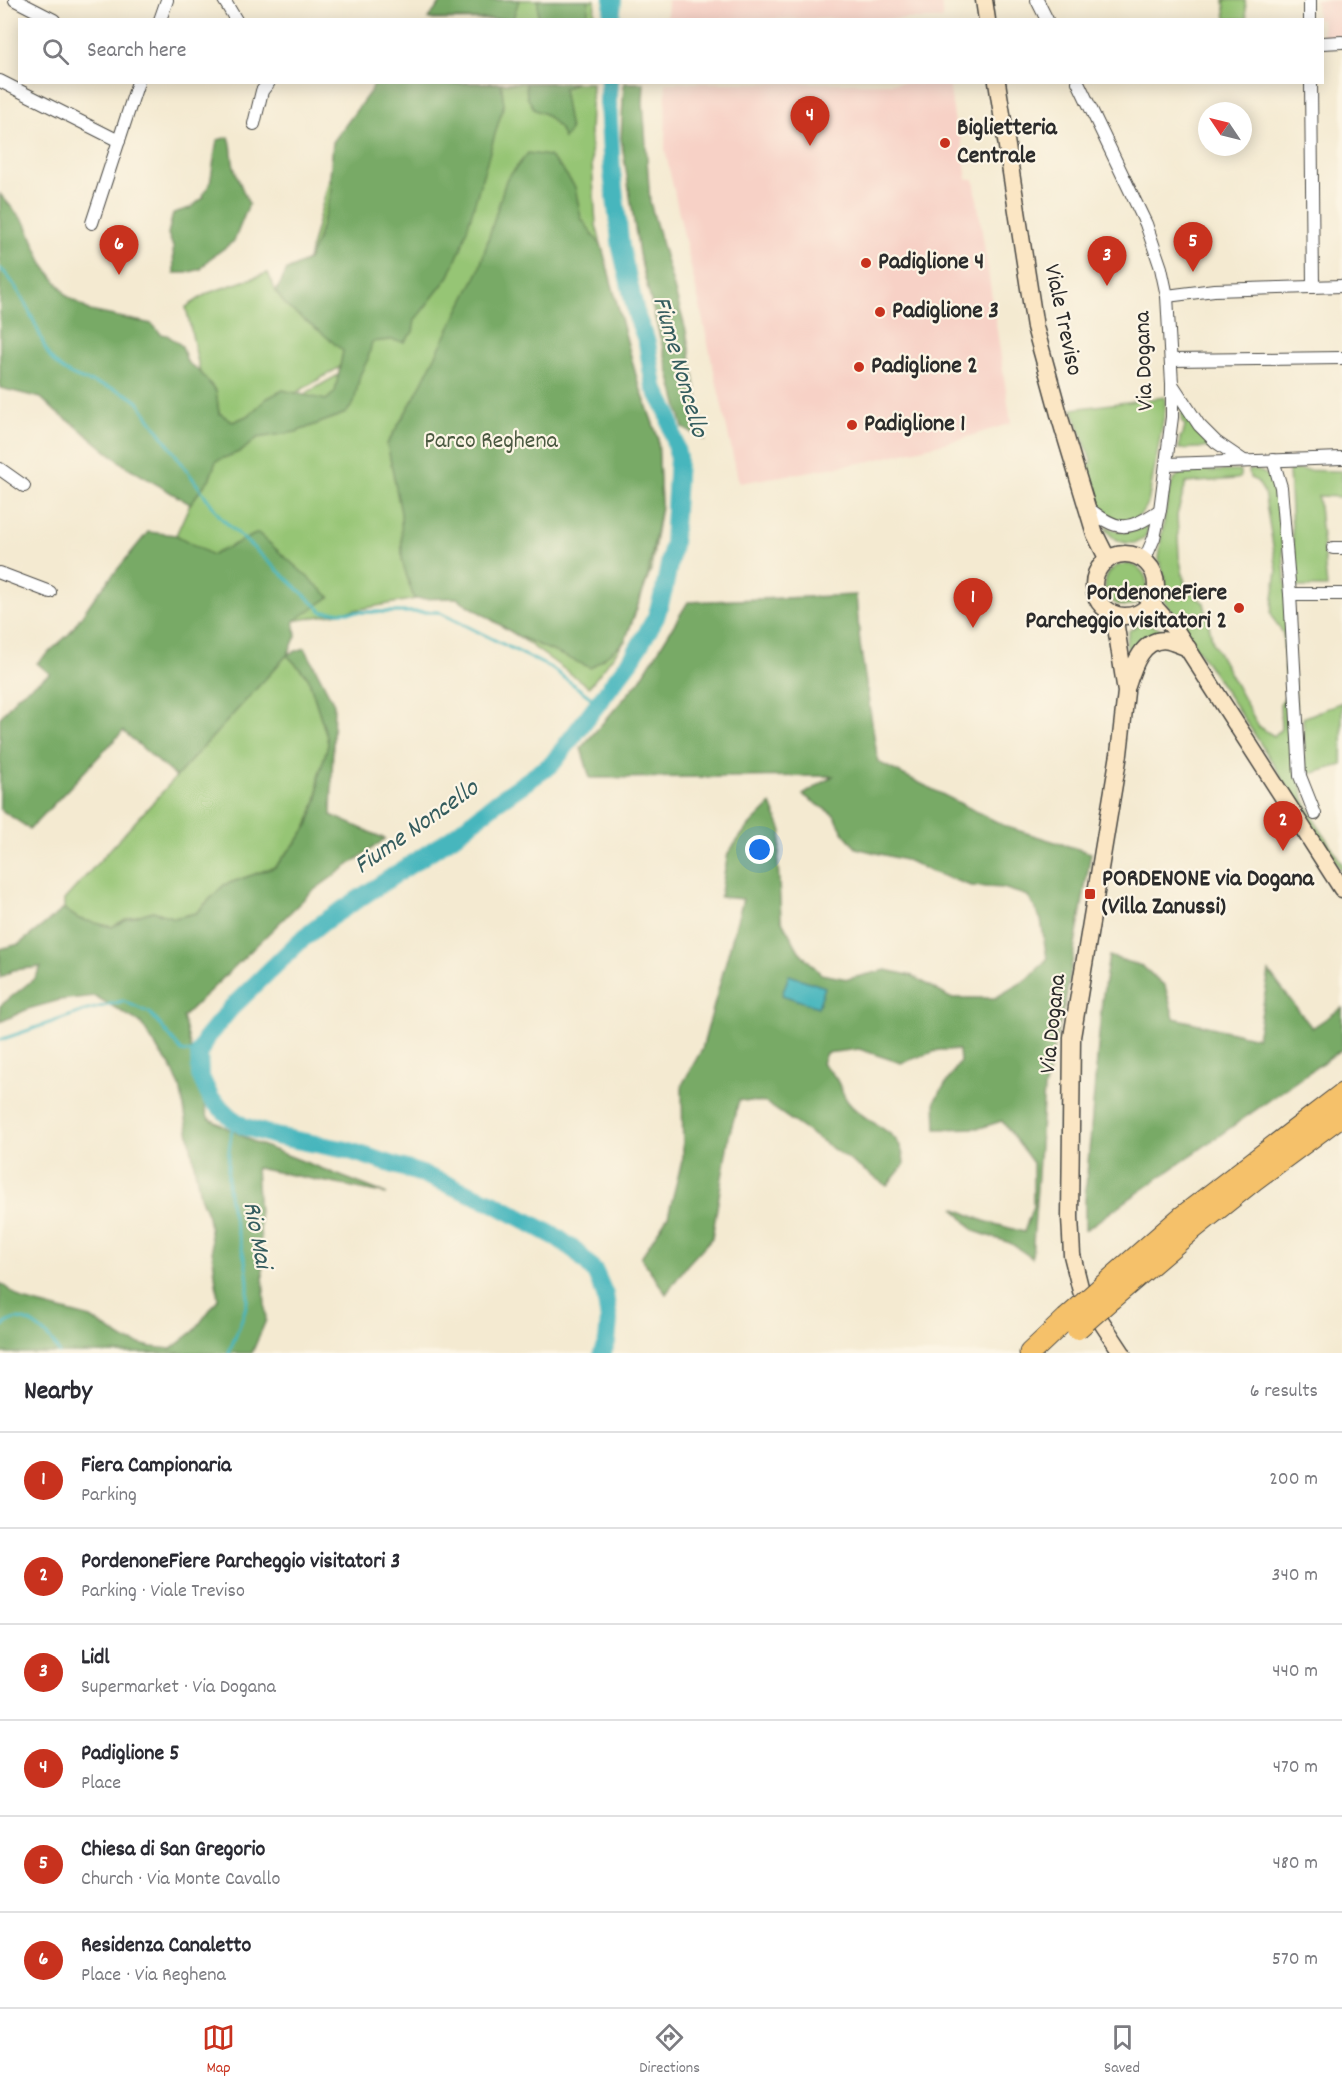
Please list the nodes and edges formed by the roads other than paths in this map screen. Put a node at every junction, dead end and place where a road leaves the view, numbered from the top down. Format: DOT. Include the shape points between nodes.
graph roads {
  1 [pos="15,0"];
  2 [pos="167,0"];
  3 [pos="224,0"];
  4 [pos="984,0"];
  5 [pos="1037,0"];
  6 [pos="1311,0"];
  7 [pos="50,18"];
  8 [pos="161,18"];
  9 [pos="235,18"];
  10 [pos="987,18"];
  11 [pos="1046,18"];
  12 [pos="1310,18"];
  13 [pos="1342,42"];
  14 [pos="1324,43"];
  15 [pos="0,81"];
  16 [pos="137,84"];
  17 [pos="267,84"];
  18 [pos="997,84"];
  19 [pos="1079,84"];
  20 [pos="1311,84"];
  21 [pos="254,124"];
  22 [pos="119,141"];
  23 [pos="92,223"];
  24 [pos="1342,286"];
  25 [pos="1313,287"];
  26 [pos="1167,296"];
  27 [pos="1342,358"];
  28 [pos="1171,360"];
  29 [pos="1172,384"];
  30 [pos="1342,459"];
  31 [pos="1273,460"];
  32 [pos="1244,461"];
  33 [pos="1167,464"];
  34 [pos="0,469"];
  35 [pos="24,486"];
  36 [pos="1087,507"];
  37 [pos="1160,510"];
  38 [pos="1108,560"];
  39 [pos="1144,561"];
  40 [pos="0,573"];
  41 [pos="50,592"];
  42 [pos="1290,594"];
  43 [pos="1342,594"];
  44 [pos="1151,603"];
  45 [pos="1114,614"];
  46 [pos="1188,648"];
  47 [pos="1126,690"];
  48 [pos="1315,813"];
  49 [pos="1342,889"];
  50 [pos="1337,1109"];
  51 [pos="1071,1324"];
  52 [pos="1030,1353"];
  53 [pos="1051,1353"];
  54 [pos="1122,1353"];
  1 -- 7 [label="street"];
  2 -- 8 [label="street"];
  3 -- 9 [label="street"];
  4 -- 10 [label="main road"];
  5 -- 11 [label="street"];
  6 -- 12 [label="street"];
  13 -- 14 [label="street"];
  15 -- 22 [label="street"];
  16 -- 22 [label="street"];
  17 -- 21 [label="street"];
  18 -- 36 [label="main road, Viale Treviso" via="1035,327"];
  19 -- 26 [label="street, Via Dogana" via="1146,224"];
  20 -- 25 [label="street"];
  22 -- 23 [label="street"];
  24 -- 25 [label="street"];
  25 -- 26 [label="street" via="1214,290"];
  26 -- 28 [label="street, Via Dogana"];
  27 -- 28 [label="street"];
  28 -- 29 [label="street, Via Dogana"];
  29 -- 32 [label="street" via="1199,425"];
  29 -- 33 [label="street, Via Dogana"];
  30 -- 31 [label="street"];
  31 -- 32 [label="street"];
  31 -- 42 [label="street" via="1281,487"];
  32 -- 33 [label="street"];
  33 -- 37 [label="street, Via Dogana"];
  34 -- 35 [label="street"];
  36 -- 37 [label="street" via="1110,523 1128,527"];
  36 -- 38 [label="main road, Viale Treviso"];
  37 -- 39 [label="street, Via Dogana"];
  38 -- 39 [label="main road" via="1126,555"];
  38 -- 45 [label="main road" via="1096,575 1096,594"];
  39 -- 44 [label="main road" via="1155,576"];
  40 -- 41 [label="street"];
  42 -- 43 [label="street"];
  42 -- 48 [label="street" via="1300,776"];
  44 -- 45 [label="main road" via="1134,615"];
  44 -- 46 [label="main road"];
  45 -- 47 [label="main road, Via Dogana"];
  46 -- 47 [label="main road, Via Dogana" via="1167,640 1156,641 1142,650"];
  46 -- 49 [label="main road"];
  47 -- 54 [label="main road, Via Dogana" via="1072,1037 1070,1124 1070,1217 1076,1277"];
  50 -- 51 [label="highway, bridge"];
  51 -- 52 [label="highway"];
  51 -- 53 [label="highway"];
}
